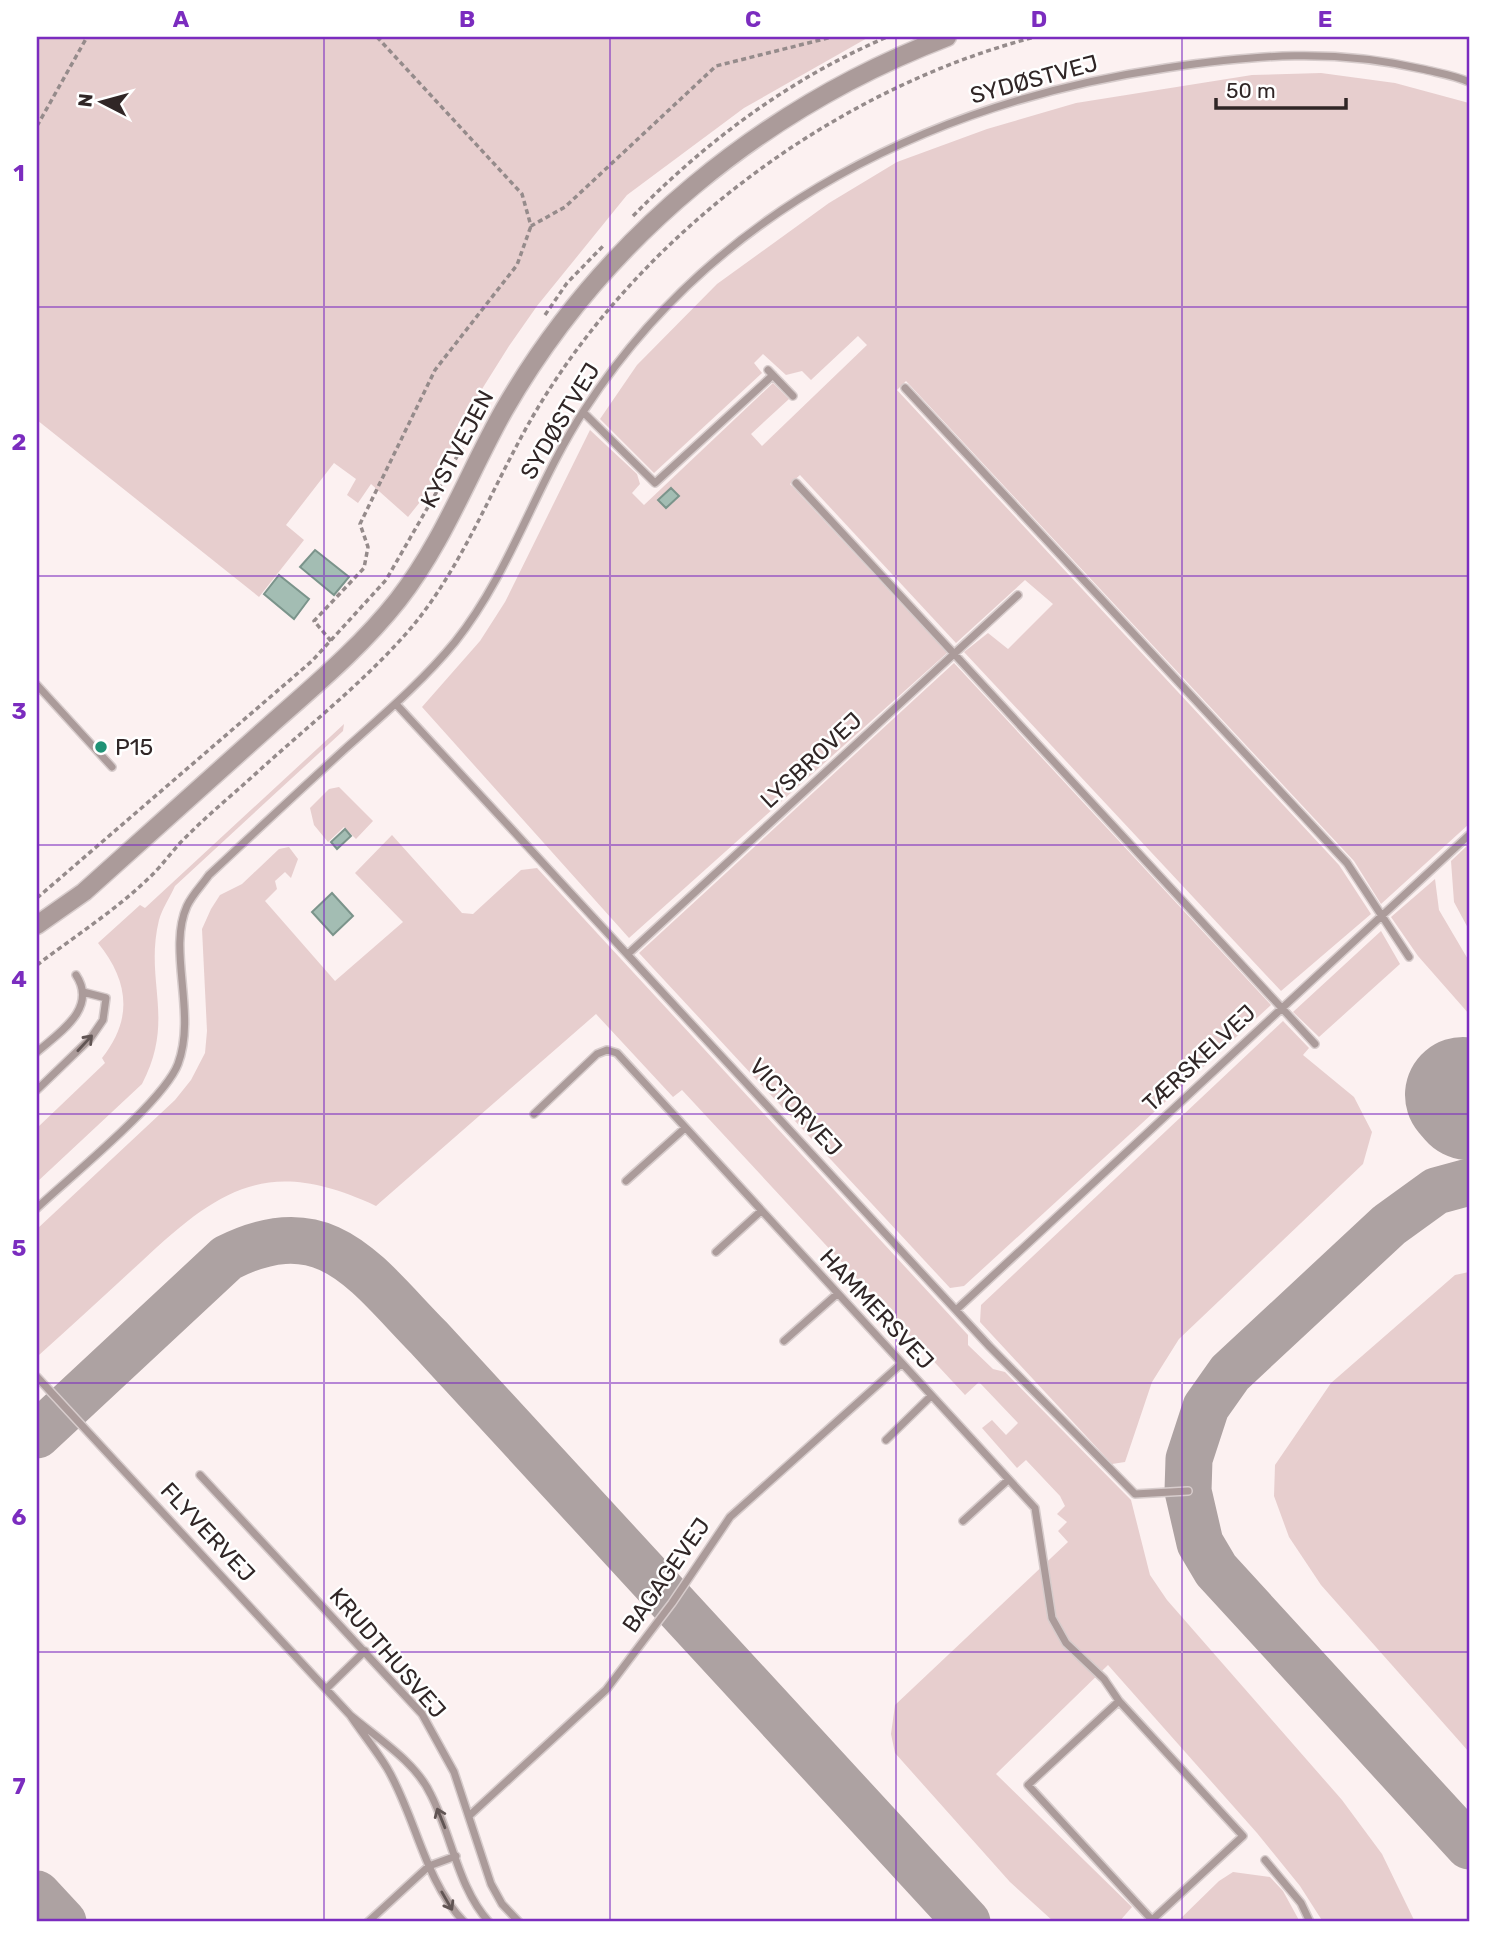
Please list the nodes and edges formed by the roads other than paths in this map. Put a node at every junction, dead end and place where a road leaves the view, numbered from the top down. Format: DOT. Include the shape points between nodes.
graph roads {
  1 [pos="947,37"];
  2 [pos="1469,82"];
  3 [pos="905,388"];
  4 [pos="793,396"];
  5 [pos="583,412"];
  6 [pos="796,483"];
  7 [pos="1018,595"];
  8 [pos="955,653"];
  9 [pos="37,685"];
  10 [pos="396,704"];
  11 [pos="112,767"];
  12 [pos="1469,835"];
  13 [pos="1381,916"];
  14 [pos="39,918"];
  15 [pos="629,953"];
  16 [pos="1409,957"];
  17 [pos="76,975"];
  18 [pos="83,992"];
  19 [pos="1283,1007"];
  20 [pos="1315,1044"];
  21 [pos="37,1052"];
  22 [pos="37,1090"];
  23 [pos="534,1114"];
  24 [pos="685,1128"];
  25 [pos="626,1181"];
  26 [pos="37,1208"];
  27 [pos="761,1211"];
  28 [pos="716,1252"];
  29 [pos="837,1294"];
  30 [pos="956,1310"];
  31 [pos="784,1340"];
  32 [pos="901,1364"];
  33 [pos="37,1377"];
  34 [pos="931,1396"];
  35 [pos="886,1440"];
  36 [pos="200,1475"];
  37 [pos="1008,1480"];
  38 [pos="1188,1491"];
  39 [pos="963,1521"];
  40 [pos="365,1651"];
  41 [pos="326,1689"];
  42 [pos="1119,1701"];
  43 [pos="350,1715"];
  44 [pos="469,1816"];
  45 [pos="456,1856"];
  46 [pos="1265,1860"];
  47 [pos="429,1866"];
  48 [pos="1151,1921"];
  49 [pos="368,1922"];
  50 [pos="464,1922"];
  51 [pos="489,1922"];
  52 [pos="519,1922"];
  53 [pos="1310,1922"];
  1 -- 14 [label="street, KYSTVEJEN" via="858,75 807,104 716,167 642,232 570,312 542,351 399,598 345,658 84,892"];
  2 -- 5 [label="lane, SYDØSTVEJ" via="1378,58 1303,54 1239,58 1076,85 1018,98 969,116 865,160 770,216 672,299"];
  3 -- 13 [label="lane" via="1347,863"];
  4 -- 5 [label="lane" via="770,372 655,483"];
  5 -- 10 [label="lane, SYDØSTVEJ" via="478,609 456,641"];
  6 -- 8 [label="lane"];
  7 -- 8 [label="lane, LYSBROVEJ"];
  8 -- 15 [label="lane, LYSBROVEJ"];
  8 -- 19 [label="lane"];
  9 -- 11 [label="lane"];
  10 -- 15 [label="lane, VICTORVEJ"];
  10 -- 26 [label="lane, SYDØSTVEJ" via="209,875 187,905 180,930 186,1037 177,1066 160,1092"];
  12 -- 13 [label="lane, TÆRSKELVEJ"];
  13 -- 16 [label="lane"];
  13 -- 19 [label="lane, TÆRSKELVEJ"];
  15 -- 30 [label="lane, VICTORVEJ"];
  17 -- 18 [label="lane"];
  18 -- 21 [label="lane" via="83,1003 70,1024"];
  22 -- 18 [label="lane, one-way" via="90,1039 103,1020 106,998"];
  19 -- 20 [label="lane"];
  19 -- 30 [label="lane, TÆRSKELVEJ"];
  23 -- 24 [label="lane, HAMMERSVEJ" via="597,1054 607,1050 617,1054"];
  24 -- 25 [label="lane"];
  24 -- 27 [label="lane, HAMMERSVEJ"];
  27 -- 28 [label="lane"];
  27 -- 29 [label="lane, HAMMERSVEJ"];
  29 -- 31 [label="lane"];
  29 -- 32 [label="lane, HAMMERSVEJ"];
  30 -- 38 [label="lane, VICTORVEJ" via="1135,1494"];
  32 -- 34 [label="lane, HAMMERSVEJ"];
  32 -- 44 [label="lane, BAGAGEVEJ" via="730,1517 606,1690"];
  33 -- 41 [label="lane, FLYVERVEJ"];
  34 -- 35 [label="lane"];
  34 -- 37 [label="lane, HAMMERSVEJ"];
  36 -- 40 [label="lane, KRUDTHUSVEJ"];
  37 -- 39 [label="lane"];
  37 -- 42 [label="lane, HAMMERSVEJ" via="1035,1508 1052,1618 1066,1643 1104,1679"];
  40 -- 41 [label="lane"];
  40 -- 44 [label="lane, KRUDTHUSVEJ" via="422,1714 454,1772"];
  41 -- 43 [label="lane, FLYVERVEJ"];
  42 -- 48 [label="lane" via="1028,1785"];
  42 -- 48 [label="lane, HAMMERSVEJ" via="1243,1836"];
  45 -- 43 [label="lane, one-way" via="430,1792 409,1766"];
  43 -- 47 [label="lane" via="388,1769"];
  44 -- 52 [label="lane, KRUDTHUSVEJ" via="491,1884"];
  45 -- 47 [label="lane"];
  45 -- 51 [label="lane" via="473,1905"];
  46 -- 53 [label="lane" via="1301,1903"];
  47 -- 49 [label="lane"];
  47 -- 50 [label="lane, one-way" via="451,1908"];
}
